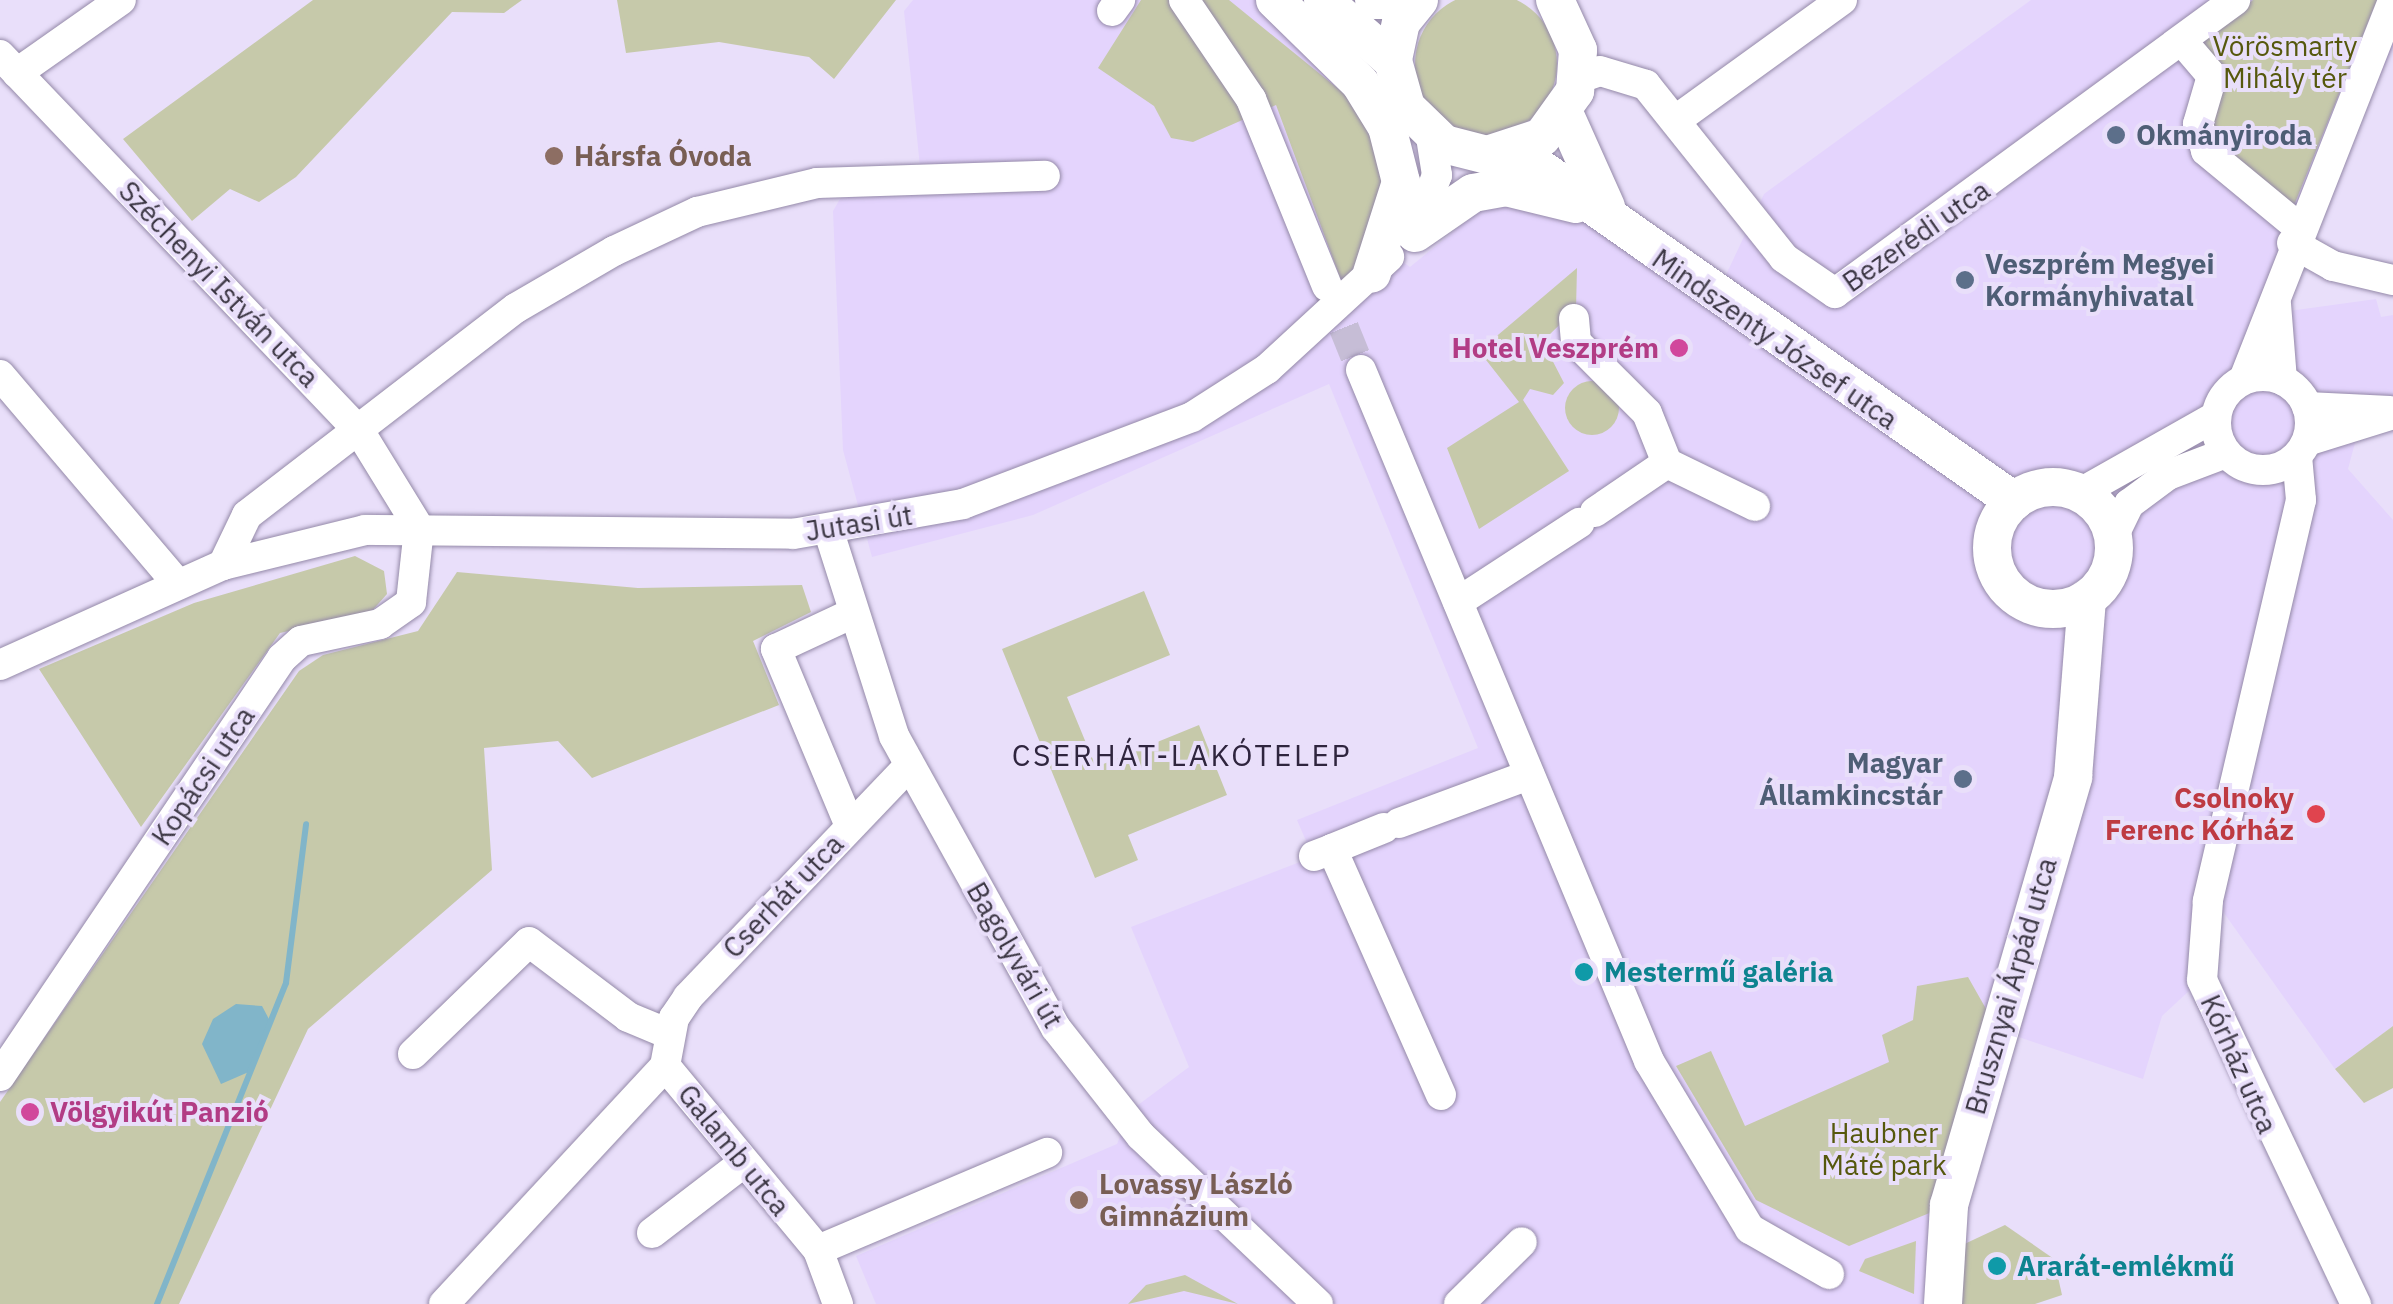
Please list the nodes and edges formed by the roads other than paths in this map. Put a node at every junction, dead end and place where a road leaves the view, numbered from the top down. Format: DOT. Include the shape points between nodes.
graph roads {
  1 [pos="120,0"];
  2 [pos="1184,0"];
  3 [pos="1275,0"];
  4 [pos="1323,0"];
  5 [pos="1374,0"];
  6 [pos="1393,0"];
  7 [pos="1418,0"];
  8 [pos="1556,0"];
  9 [pos="1842,0"];
  10 [pos="2235,0"];
  11 [pos="2393,1"];
  12 [pos="2182,40"];
  13 [pos="1393,61"];
  14 [pos="8,64"];
  15 [pos="1571,96"];
  16 [pos="1676,120"];
  17 [pos="1431,136"];
  18 [pos="1500,152"];
  19 [pos="1046,176"];
  20 [pos="1615,222"];
  21 [pos="1414,234"];
  22 [pos="2294,234"];
  23 [pos="1372,273"];
  24 [pos="2390,280"];
  25 [pos="1327,286"];
  26 [pos="2276,296"];
  27 [pos="1574,320"];
  28 [pos="1361,370"];
  29 [pos="0,374"];
  30 [pos="2244,379"];
  31 [pos="2282,380"];
  32 [pos="2307,407"];
  33 [pos="2393,413"];
  34 [pos="2215,418"];
  35 [pos="360,432"];
  36 [pos="2302,448"];
  37 [pos="2226,453"];
  38 [pos="1667,463"];
  39 [pos="2080,493"];
  40 [pos="1755,506"];
  41 [pos="2006,510"];
  42 [pos="420,528"];
  43 [pos="829,532"];
  44 [pos="2113,537"];
  45 [pos="224,566"];
  46 [pos="178,584"];
  47 [pos="1458,602"];
  48 [pos="2070,604"];
  49 [pos="851,614"];
  50 [pos="0,665"];
  51 [pos="908,767"];
  52 [pos="1530,775"];
  53 [pos="850,826"];
  54 [pos="669,1034"];
  55 [pos="412,1054"];
  56 [pos="665,1066"];
  57 [pos="0,1076"];
  58 [pos="1440,1095"];
  59 [pos="1047,1153"];
  60 [pos="742,1164"];
  61 [pos="652,1233"];
  62 [pos="1522,1242"];
  63 [pos="818,1250"];
  64 [pos="1829,1274"];
  65 [pos="469,1292"];
  66 [pos="444,1304"];
  67 [pos="838,1304"];
  68 [pos="1318,1304"];
  69 [pos="1459,1304"];
  70 [pos="1943,1304"];
  71 [pos="2356,1304"];
  1 -- 14 [label="street"];
  2 -- 25 [label="street" via="1251,99"];
  3 -- 23 [label="main road" via="1360,83 1387,127 1401,182"];
  4 -- 13 [label="main road"];
  5 -- 6 [label="main road"];
  7 -- 13 [label="main road" via="1401,22"];
  8 -- 15 [label="main road, Mindszenty József utca" via="1574,32"];
  9 -- 16 [label="street"];
  10 -- 12 [label="street, Bezerédi utca"];
  11 -- 22 [label="street"];
  12 -- 16 [label="street, Bezerédi utca" via="1854,286 1835,293 1784,258"];
  12 -- 22 [label="street" via="2212,76 2198,124 2206,151"];
  13 -- 17 [label="main road" via="1406,107"];
  14 -- 35 [label="street, Széchenyi István utca"];
  15 -- 16 [label="street, Bezerédi utca" via="1623,74"];
  15 -- 18 [label="main road"];
  15 -- 20 [label="main road, Mindszenty József utca"];
  17 -- 18 [label="main road, Mindszenty József utca"];
  17 -- 21 [label="street, Jutasi út" via="1436,175"];
  18 -- 20 [label="main road, Mindszenty József utca"];
  18 -- 21 [label="street, Jutasi út"];
  19 -- 35 [label="street" via="817,183 698,212 530,300"];
  20 -- 21 [label="main road" via="1547,190 1506,187 1474,193"];
  20 -- 41 [label="main road, Mindszenty József utca"];
  21 -- 23 [label="street, Jutasi út"];
  22 -- 24 [label="street" via="2333,266"];
  22 -- 26 [label="street"];
  23 -- 43 [label="street, Jutasi út" via="1267,368 1192,416 979,499"];
  26 -- 30 [label="street"];
  26 -- 31 [label="street"];
  27 -- 38 [label="street" via="1576,342 1647,413"];
  28 -- 47 [label="street"];
  29 -- 46 [label="street"];
  30 -- 31 [label="street"];
  30 -- 34 [label="street"];
  31 -- 32 [label="street"];
  32 -- 33 [label="street"];
  32 -- 36 [label="street"];
  33 -- 36 [label="street"];
  34 -- 37 [label="street"];
  34 -- 39 [label="street"];
  35 -- 42 [label="street, Széchenyi István utca"];
  35 -- 45 [label="street" via="247,515"];
  36 -- 37 [label="street" via="2266,470"];
  36 -- 71 [label="street, Kórház utca" via="2302,500 2208,902 2202,980"];
  37 -- 44 [label="street" via="2142,495"];
  38 -- 40 [label="street"];
  38 -- 47 [label="street"];
  39 -- 41 [label="main road" via="2046,487"];
  39 -- 44 [label="main road"];
  41 -- 48 [label="main road" via="1993,560 2000,580 2014,596"];
  42 -- 43 [label="street, Jutasi út"];
  42 -- 45 [label="street, Jutasi út" via="364,530"];
  42 -- 57 [label="street, Kopácsi utca" via="411,602 380,624 301,641 282,658"];
  43 -- 49 [label="street, Bagolyvári út"];
  44 -- 48 [label="main road" via="2110,572"];
  45 -- 46 [label="street, Jutasi út"];
  46 -- 50 [label="street, Jutasi út"];
  47 -- 52 [label="street"];
  48 -- 70 [label="main road, Brusznyai Árpád utca" via="2079,667 2073,777 1954,1186"];
  49 -- 51 [label="street, Bagolyvári út"];
  49 -- 53 [label="street" via="776,648"];
  51 -- 53 [label="street, Cserhát utca"];
  51 -- 68 [label="street, Bagolyvári út" via="1077,1058 1140,1136"];
  52 -- 58 [label="street" via="1323,852"];
  52 -- 64 [label="street" via="1649,1062 1750,1229"];
  53 -- 54 [label="street, Cserhát utca" via="688,998"];
  54 -- 55 [label="street" via="628,1017 529,942"];
  54 -- 56 [label="street, Galamb utca"];
  56 -- 60 [label="street, Galamb utca"];
  56 -- 65 [label="street"];
  59 -- 63 [label="street"];
  60 -- 61 [label="street"];
  60 -- 63 [label="street, Galamb utca"];
  62 -- 69 [label="street"];
  63 -- 67 [label="street, Galamb utca"];
  65 -- 66 [label="street"];
}
